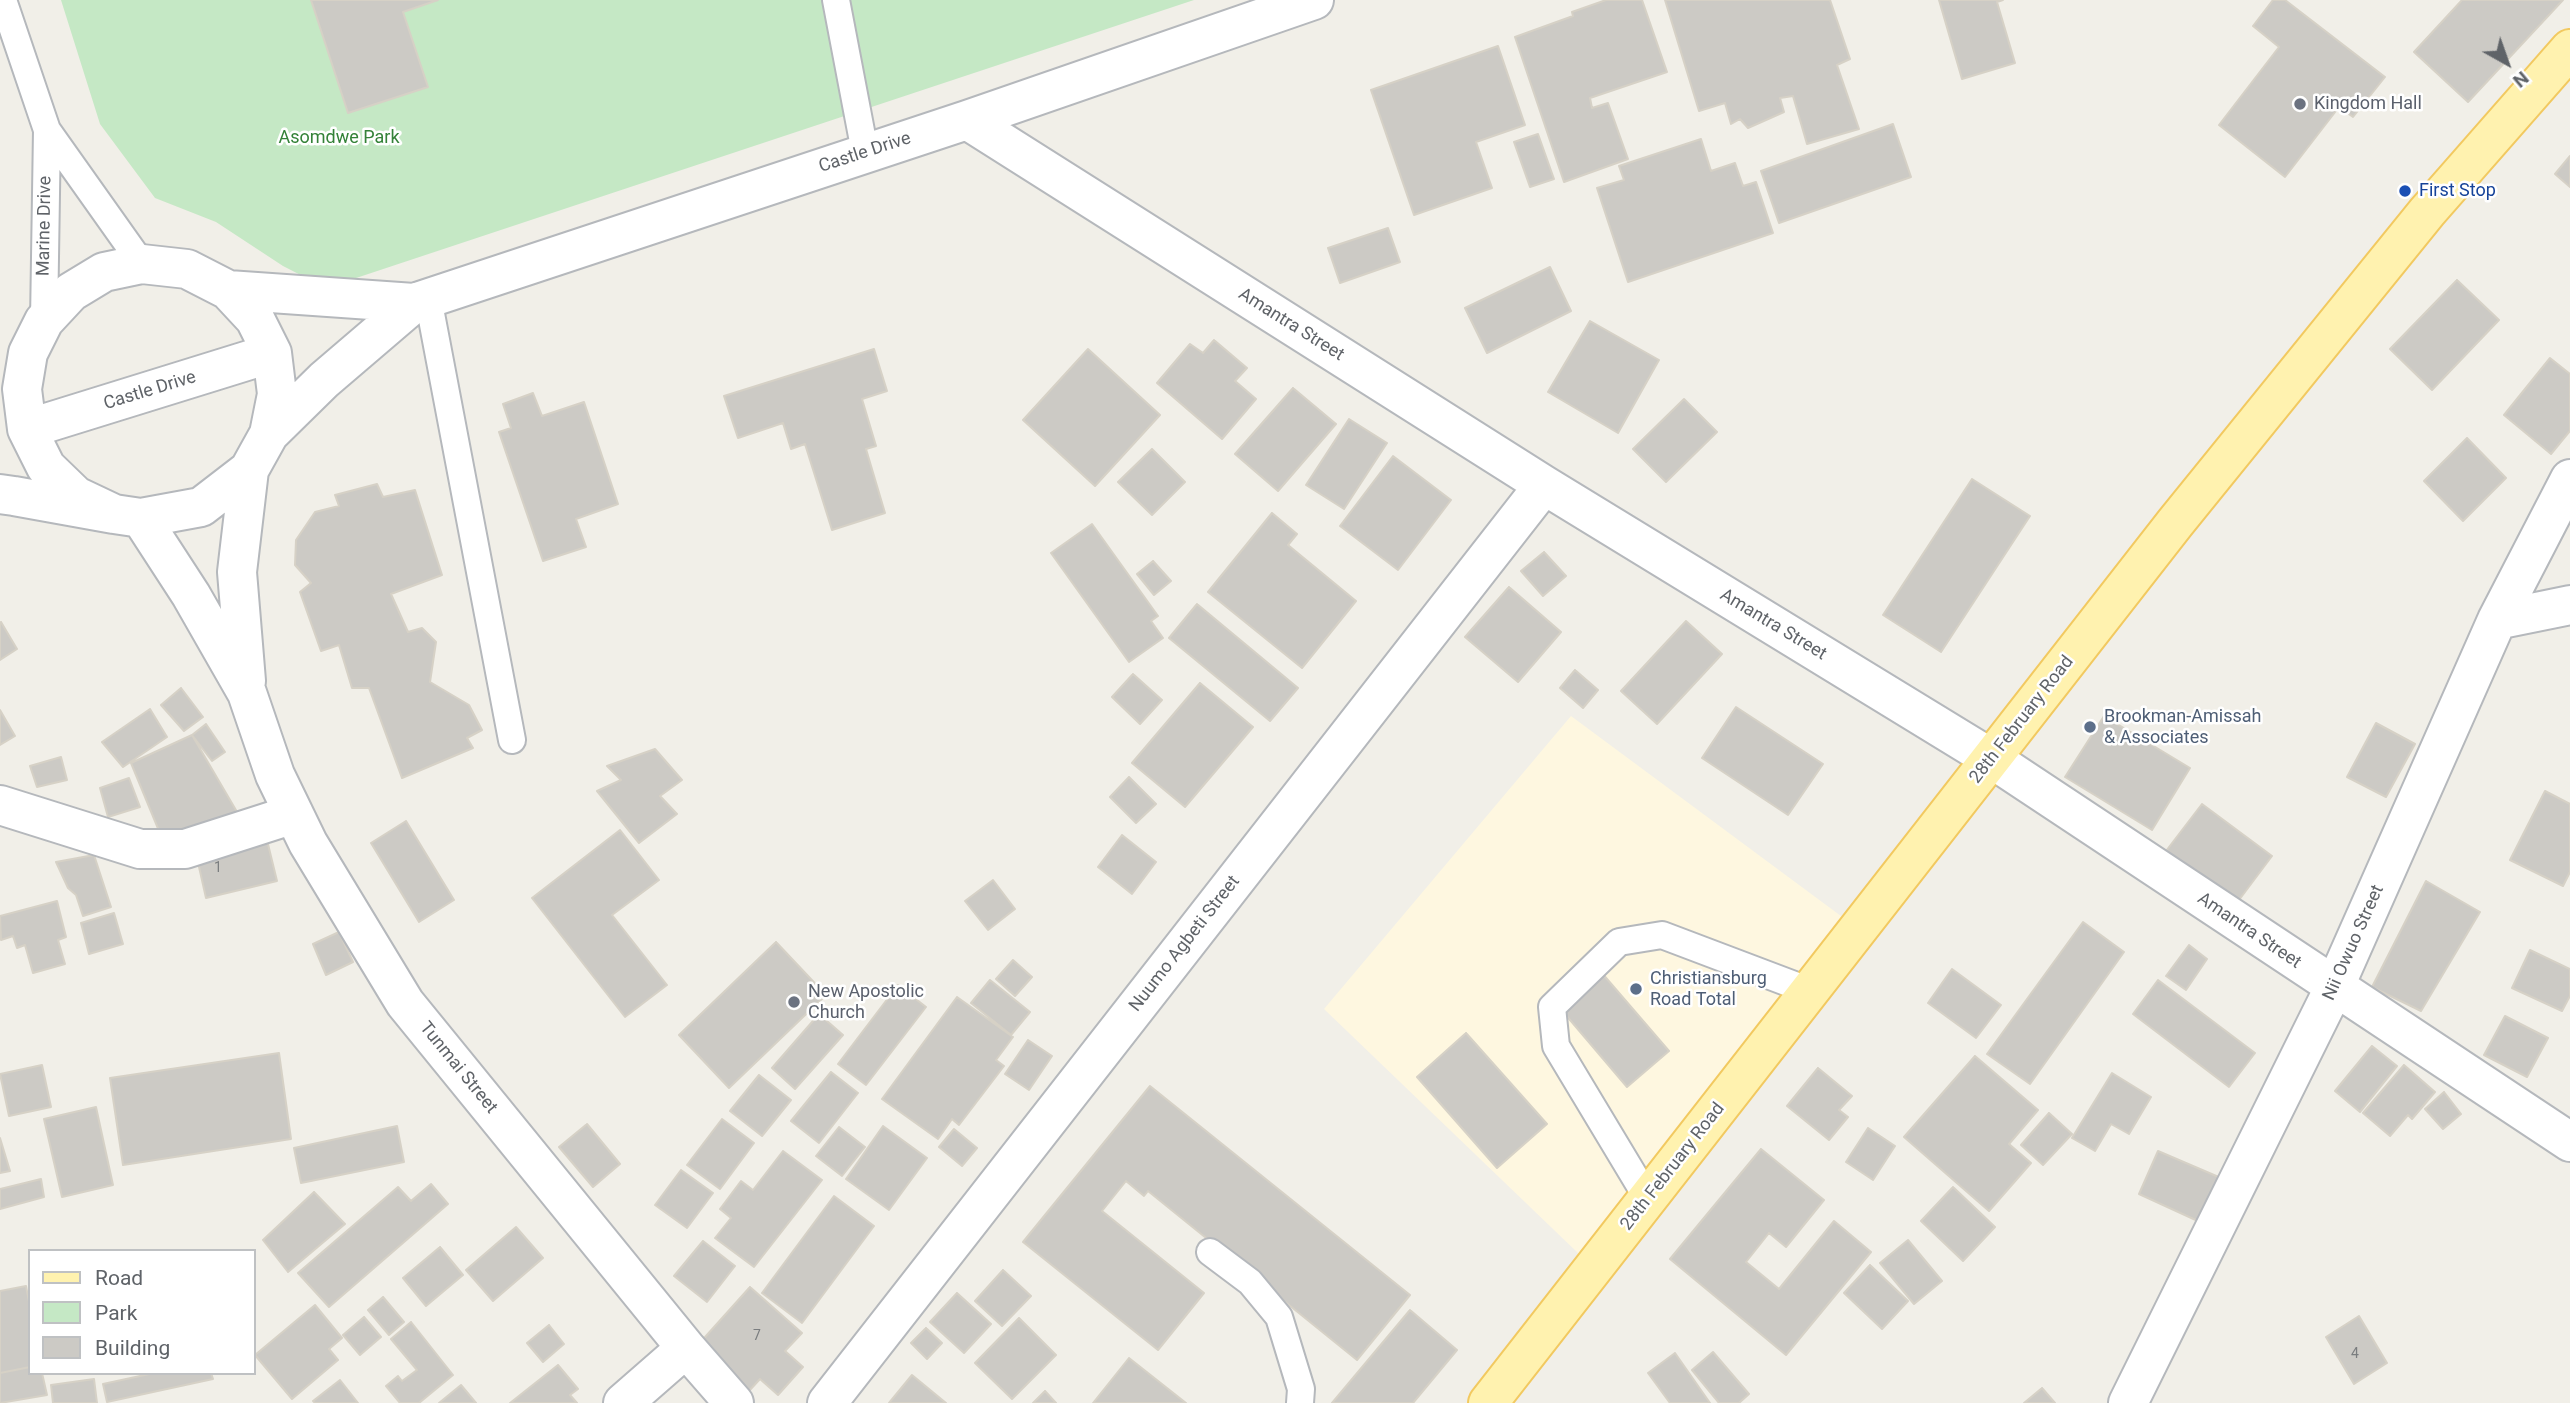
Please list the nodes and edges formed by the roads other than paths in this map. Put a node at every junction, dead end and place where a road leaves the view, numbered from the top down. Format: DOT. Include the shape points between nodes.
graph roads {
  1 [pos="3,0"];
  2 [pos="836,0"];
  3 [pos="1314,0"];
  4 [pos="2570,49"];
  5 [pos="967,120"];
  6 [pos="47,130"];
  7 [pos="865,152"];
  8 [pos="142,264"];
  9 [pos="228,290"];
  10 [pos="421,300"];
  11 [pos="44,321"];
  12 [pos="272,353"];
  13 [pos="11,394"];
  14 [pos="27,429"];
  15 [pos="270,434"];
  16 [pos="250,470"];
  17 [pos="2570,478"];
  18 [pos="1544,485"];
  19 [pos="0,494"];
  20 [pos="127,516"];
  21 [pos="2570,605"];
  22 [pos="2497,620"];
  23 [pos="247,693"];
  24 [pos="512,740"];
  25 [pos="1992,759"];
  26 [pos="0,805"];
  27 [pos="294,814"];
  28 [pos="2334,988"];
  29 [pos="1810,991"];
  30 [pos="2570,1142"];
  31 [pos="1648,1199"];
  32 [pos="1210,1252"];
  33 [pos="685,1348"];
  34 [pos="623,1403"];
  35 [pos="734,1403"];
  36 [pos="827,1403"];
  37 [pos="1300,1403"];
  38 [pos="1488,1403"];
  39 [pos="2128,1403"];
  1 -- 6 [label="lane, Marine Drive"];
  2 -- 7 [label="lane"];
  3 -- 5 [label="street, Castle Drive"];
  4 -- 25 [label="main road, 28th February Road" via="2427,212 2175,523"];
  5 -- 7 [label="street, Castle Drive"];
  5 -- 18 [label="street, Amantra Street"];
  6 -- 8 [label="lane, Marine Drive"];
  6 -- 11 [label="lane, Marine Drive"];
  7 -- 10 [label="street, Castle Drive"];
  8 -- 9 [label="street" via="187,269"];
  8 -- 11 [label="street" via="104,272 71,292"];
  9 -- 10 [label="street, Castle Drive"];
  9 -- 12 [label="street" via="255,319"];
  10 -- 15 [label="street, Castle Drive" via="324,380"];
  10 -- 24 [label="lane"];
  11 -- 13 [label="street"];
  12 -- 14 [label="street, Castle Drive"];
  12 -- 15 [label="street" via="277,394"];
  13 -- 14 [label="street"];
  14 -- 20 [label="street" via="46,467 76,496"];
  15 -- 16 [label="street"];
  16 -- 20 [label="street" via="201,507"];
  16 -- 23 [label="street, Tunmai Street" via="237,572"];
  17 -- 22 [label="street, Nii Owuo Street"];
  18 -- 25 [label="street, Amantra Street"];
  18 -- 36 [label="street, Nuumo Agbeti Street"];
  19 -- 20 [label="street"];
  20 -- 23 [label="street, Tunmai Street" via="191,596"];
  21 -- 22 [label="street"];
  22 -- 28 [label="street, Nii Owuo Street"];
  23 -- 27 [label="street, Tunmai Street" via="275,775"];
  25 -- 28 [label="street, Amantra Street"];
  25 -- 29 [label="main road, 28th February Road"];
  26 -- 27 [label="street" via="140,849 185,849"];
  27 -- 33 [label="street, Tunmai Street" via="405,1003"];
  28 -- 30 [label="street, Amantra Street"];
  28 -- 39 [label="street, Nii Owuo Street"];
  29 -- 31 [label="main road, 28th February Road"];
  29 -- 31 [label="lane" via="1662,935 1619,942 1552,1007 1556,1046"];
  31 -- 38 [label="main road, 28th February Road"];
  32 -- 37 [label="lane" via="1250,1282 1279,1317 1301,1389"];
  33 -- 34 [label="street"];
  33 -- 35 [label="street, Tunmai Street"];
}
